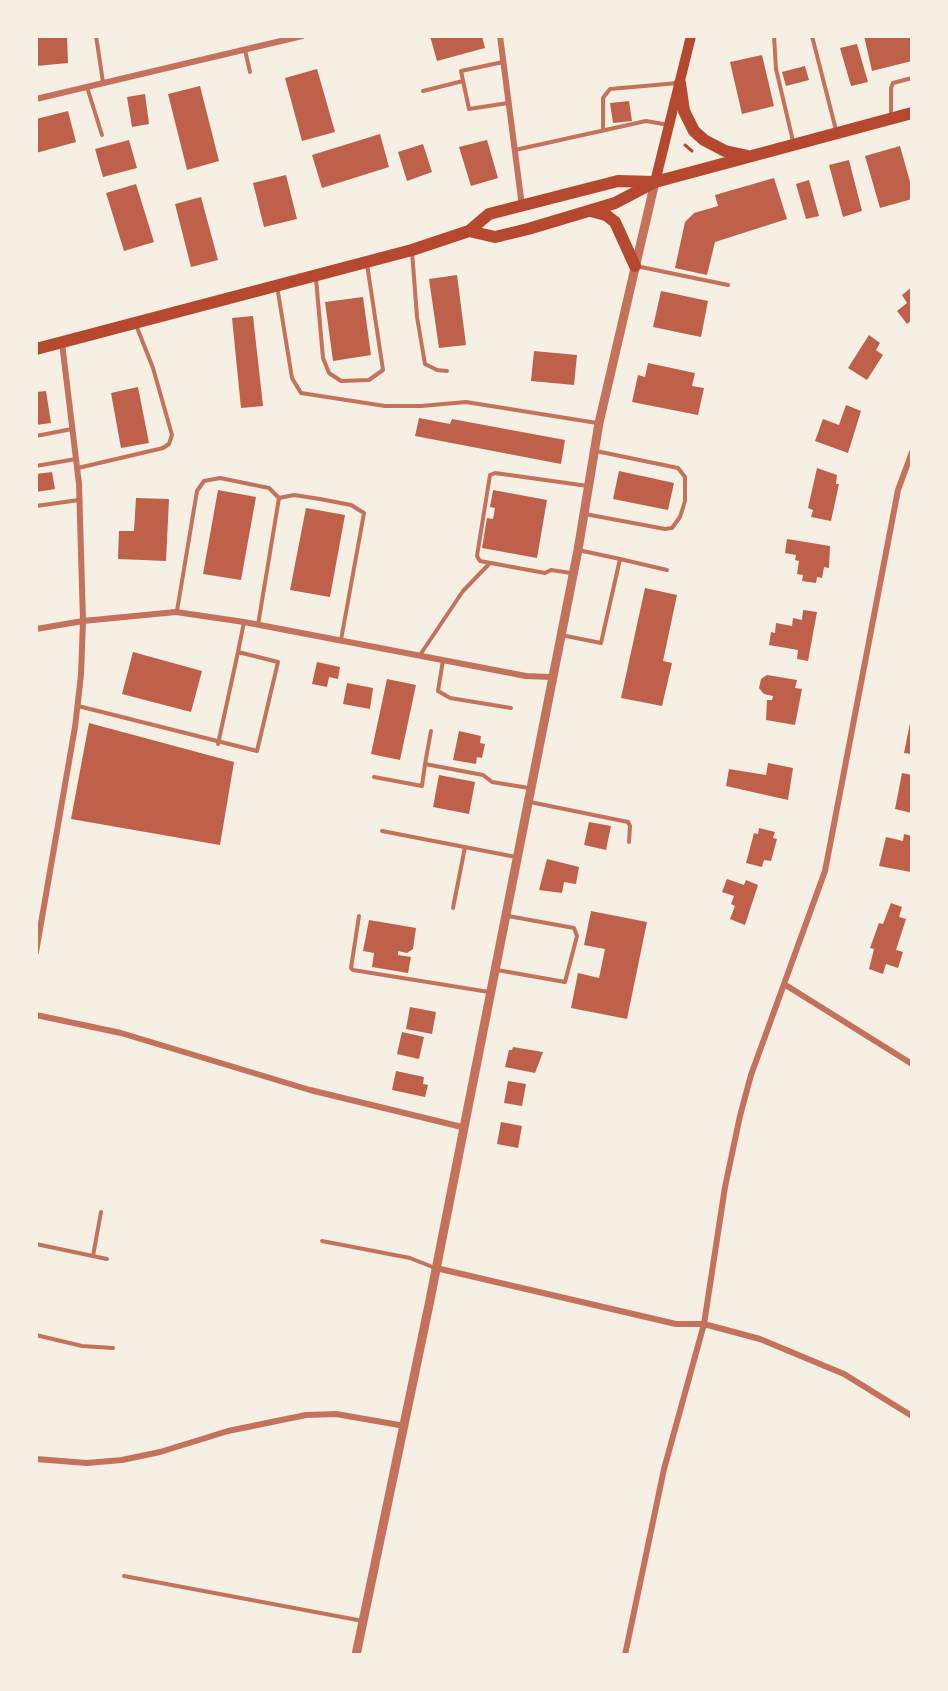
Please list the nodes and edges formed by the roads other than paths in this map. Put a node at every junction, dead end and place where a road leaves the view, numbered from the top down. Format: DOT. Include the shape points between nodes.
graph roads {
  1 [pos="96,36"];
  2 [pos="302,36"];
  3 [pos="500,36"];
  4 [pos="692,36"];
  5 [pos="774,36"];
  6 [pos="812,36"];
  7 [pos="245,50"];
  8 [pos="503,62"];
  9 [pos="250,72"];
  10 [pos="912,78"];
  11 [pos="463,81"];
  12 [pos="103,83"];
  13 [pos="680,83"];
  14 [pos="87,87"];
  15 [pos="423,91"];
  16 [pos="36,99"];
  17 [pos="508,103"];
  18 [pos="912,113"];
  19 [pos="891,118"];
  20 [pos="670,125"];
  21 [pos="603,130"];
  22 [pos="837,134"];
  23 [pos="102,135"];
  24 [pos="794,145"];
  25 [pos="514,150"];
  26 [pos="753,156"];
  27 [pos="656,182"];
  28 [pos="522,206"];
  29 [pos="590,210"];
  30 [pos="469,231"];
  31 [pos="412,250"];
  32 [pos="367,262"];
  33 [pos="635,266"];
  34 [pos="315,276"];
  35 [pos="277,285"];
  36 [pos="728,285"];
  37 [pos="135,323"];
  38 [pos="62,342"];
  39 [pos="36,349"];
  40 [pos="447,371"];
  41 [pos="599,423"];
  42 [pos="72,429"];
  43 [pos="36,436"];
  44 [pos="595,450"];
  45 [pos="912,452"];
  46 [pos="76,459"];
  47 [pos="36,466"];
  48 [pos="77,468"];
  49 [pos="588,486"];
  50 [pos="279,498"];
  51 [pos="80,500"];
  52 [pos="36,506"];
  53 [pos="584,514"];
  54 [pos="36,545"];
  55 [pos="578,550"];
  56 [pos="620,559"];
  57 [pos="490,563"];
  58 [pos="667,570"];
  59 [pos="573,574"];
  60 [pos="36,586"];
  61 [pos="176,612"];
  62 [pos="83,621"];
  63 [pos="244,622"];
  64 [pos="257,625"];
  65 [pos="36,629"];
  66 [pos="560,634"];
  67 [pos="341,640"];
  68 [pos="238,652"];
  69 [pos="420,655"];
  70 [pos="443,660"];
  71 [pos="551,677"];
  72 [pos="78,706"];
  73 [pos="510,708"];
  74 [pos="431,731"];
  75 [pos="218,744"];
  76 [pos="425,764"];
  77 [pos="374,777"];
  78 [pos="529,788"];
  79 [pos="527,802"];
  80 [pos="382,831"];
  81 [pos="629,842"];
  82 [pos="465,847"];
  83 [pos="516,857"];
  84 [pos="453,908"];
  85 [pos="504,915"];
  86 [pos="359,916"];
  87 [pos="36,952"];
  88 [pos="494,969"];
  89 [pos="784,984"];
  90 [pos="489,992"];
  91 [pos="36,1015"];
  92 [pos="912,1064"];
  93 [pos="462,1127"];
  94 [pos="101,1212"];
  95 [pos="322,1241"];
  96 [pos="36,1244"];
  97 [pos="93,1256"];
  98 [pos="107,1259"];
  99 [pos="436,1268"];
  100 [pos="704,1324"];
  101 [pos="36,1335"];
  102 [pos="113,1348"];
  103 [pos="912,1416"];
  104 [pos="405,1426"];
  105 [pos="36,1459"];
  106 [pos="124,1576"];
  107 [pos="363,1621"];
  108 [pos="356,1655"];
  109 [pos="625,1655"];
  1 -- 12 [label="lane"];
  2 -- 7 [label="street"];
  3 -- 8 [label="street"];
  4 -- 13 [label="main road"];
  5 -- 24 [label="lane" via="776,69"];
  6 -- 22 [label="lane"];
  7 -- 9 [label="lane"];
  7 -- 12 [label="street"];
  8 -- 11 [label="lane" via="460,71"];
  8 -- 17 [label="street"];
  10 -- 19 [label="lane" via="893,83"];
  11 -- 15 [label="lane"];
  11 -- 17 [label="lane" via="469,109"];
  12 -- 14 [label="street"];
  13 -- 20 [label="main road"];
  13 -- 21 [label="lane" via="610,89 603,98"];
  13 -- 26 [label="main road" via="684,111 694,131 725,151"];
  14 -- 16 [label="street"];
  14 -- 23 [label="lane"];
  17 -- 25 [label="street"];
  18 -- 19 [label="main road"];
  19 -- 22 [label="main road"];
  20 -- 21 [label="lane" via="646,121"];
  20 -- 27 [label="main road"];
  21 -- 25 [label="lane"];
  22 -- 24 [label="main road"];
  24 -- 26 [label="main road"];
  25 -- 28 [label="street"];
  26 -- 27 [label="main road"];
  27 -- 28 [label="main road" via="618,181"];
  27 -- 29 [label="main road" via="615,203"];
  27 -- 33 [label="street"];
  28 -- 30 [label="main road" via="489,214"];
  29 -- 30 [label="main road" via="495,237"];
  29 -- 33 [label="main road" via="615,222"];
  30 -- 31 [label="main road"];
  31 -- 32 [label="main road"];
  31 -- 40 [label="lane" via="425,364"];
  32 -- 34 [label="main road"];
  32 -- 34 [label="lane" via="383,370 369,380 341,381 329,373 323,358"];
  33 -- 36 [label="lane"];
  33 -- 41 [label="street"];
  34 -- 35 [label="main road"];
  35 -- 37 [label="main road"];
  35 -- 41 [label="lane" via="292,378 301,393 385,406 466,402"];
  37 -- 38 [label="main road"];
  37 -- 48 [label="lane" via="172,435 169,444"];
  38 -- 39 [label="main road"];
  38 -- 42 [label="street"];
  41 -- 44 [label="street"];
  42 -- 43 [label="lane"];
  42 -- 46 [label="street"];
  44 -- 49 [label="street"];
  44 -- 53 [label="lane" via="678,468 686,477 685,501 680,517 672,528 665,529"];
  45 -- 89 [label="street" via="898,489 828,861"];
  46 -- 47 [label="lane"];
  46 -- 48 [label="street"];
  48 -- 51 [label="street"];
  49 -- 53 [label="street"];
  49 -- 57 [label="lane" via="490,475 477,556"];
  50 -- 61 [label="lane" via="269,488 220,478 204,481 196,491"];
  50 -- 64 [label="lane"];
  50 -- 67 [label="lane" via="294,495 320,499 351,505 364,513"];
  51 -- 52 [label="lane"];
  51 -- 62 [label="street"];
  53 -- 55 [label="street"];
  54 -- 60 [label="lane"];
  55 -- 56 [label="lane"];
  55 -- 59 [label="street"];
  56 -- 58 [label="lane"];
  56 -- 66 [label="lane" via="601,643"];
  57 -- 59 [label="lane"];
  57 -- 69 [label="lane" via="463,591"];
  59 -- 66 [label="street"];
  61 -- 62 [label="street"];
  61 -- 63 [label="street"];
  62 -- 65 [label="street"];
  62 -- 72 [label="street"];
  63 -- 64 [label="street"];
  63 -- 68 [label="lane"];
  64 -- 67 [label="street"];
  66 -- 71 [label="street"];
  67 -- 69 [label="street"];
  68 -- 75 [label="lane"];
  68 -- 75 [label="lane" via="278,662 257,751"];
  69 -- 70 [label="street"];
  70 -- 71 [label="street"];
  70 -- 73 [label="lane" via="438,691 450,698"];
  71 -- 78 [label="street"];
  72 -- 75 [label="lane"];
  72 -- 87 [label="street"];
  74 -- 76 [label="lane"];
  76 -- 77 [label="lane" via="422,786"];
  76 -- 78 [label="lane"];
  78 -- 79 [label="street"];
  79 -- 81 [label="lane" via="628,822"];
  79 -- 83 [label="street"];
  80 -- 82 [label="lane"];
  82 -- 83 [label="lane"];
  82 -- 84 [label="lane"];
  83 -- 85 [label="street"];
  85 -- 88 [label="street"];
  85 -- 88 [label="lane" via="574,928 577,936 565,982"];
  86 -- 90 [label="lane" via="353,970"];
  88 -- 90 [label="street"];
  89 -- 92 [label="street"];
  89 -- 100 [label="street" via="740,1116"];
  90 -- 93 [label="street"];
  91 -- 93 [label="street" via="132,1037 310,1090"];
  93 -- 99 [label="street"];
  94 -- 97 [label="lane"];
  95 -- 99 [label="lane" via="410,1258"];
  96 -- 97 [label="lane"];
  97 -- 98 [label="lane"];
  99 -- 100 [label="street" via="676,1324"];
  99 -- 104 [label="street"];
  100 -- 103 [label="street" via="799,1353 844,1374"];
  100 -- 109 [label="street" via="664,1469"];
  101 -- 102 [label="lane" via="82,1346"];
  104 -- 105 [label="street" via="336,1414 306,1415 122,1460 87,1463"];
  104 -- 107 [label="street"];
  106 -- 107 [label="lane"];
  107 -- 108 [label="street"];
}
